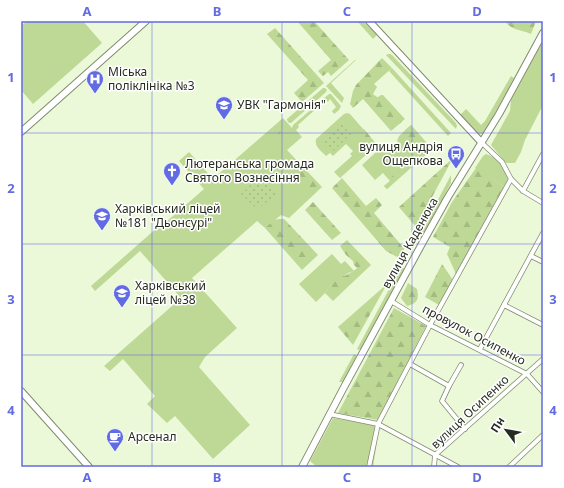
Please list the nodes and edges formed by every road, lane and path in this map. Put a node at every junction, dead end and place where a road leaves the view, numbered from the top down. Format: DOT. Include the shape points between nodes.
graph roads {
  1 [pos="146,21"];
  2 [pos="369,21"];
  3 [pos="543,33"];
  4 [pos="21,132"];
  5 [pos="482,142"];
  6 [pos="543,154"];
  7 [pos="512,179"];
  8 [pos="523,191"];
  9 [pos="543,203"];
  10 [pos="543,233"];
  11 [pos="531,256"];
  12 [pos="543,262"];
  13 [pos="391,301"];
  14 [pos="504,305"];
  15 [pos="430,325"];
  16 [pos="543,325"];
  17 [pos="480,349"];
  18 [pos="543,359"];
  19 [pos="410,364"];
  20 [pos="460,365"];
  21 [pos="526,374"];
  22 [pos="449,386"];
  23 [pos="21,391"];
  24 [pos="543,392"];
  25 [pos="329,414"];
  26 [pos="378,424"];
  27 [pos="465,429"];
  28 [pos="543,436"];
  29 [pos="436,455"];
  30 [pos="88,467"];
  31 [pos="302,467"];
  32 [pos="369,467"];
  33 [pos="434,467"];
  34 [pos="458,467"];
  35 [pos="509,467"];
  1 -- 4 [label="street"];
  2 -- 5 [label="street"];
  3 -- 5 [label="street, вулиця Каденюка"];
  5 -- 7 [label="street" via="502,162"];
  5 -- 13 [label="street, вулиця Каденюка" via="448,197"];
  6 -- 8 [label="street"];
  7 -- 8 [label="street"];
  7 -- 15 [label="street"];
  8 -- 9 [label="street"];
  10 -- 11 [label="street"];
  11 -- 12 [label="street"];
  11 -- 14 [label="street"];
  13 -- 15 [label="street, провулок Осипенко"];
  13 -- 25 [label="street, вулиця Каденюка"];
  14 -- 16 [label="street"];
  14 -- 17 [label="street"];
  15 -- 17 [label="street, провулок Осипенко"];
  15 -- 19 [label="street"];
  17 -- 21 [label="street, провулок Осипенко"];
  18 -- 21 [label="street, вулиця Осипенко"];
  19 -- 22 [label="street"];
  19 -- 26 [label="street"];
  20 -- 22 [label="street"];
  21 -- 24 [label="street, провулок Осипенко"];
  21 -- 27 [label="street, вулиця Осипенко"];
  22 -- 27 [label="street" via="442,401"];
  23 -- 30 [label="street"];
  25 -- 26 [label="street"];
  25 -- 31 [label="street, вулиця Каденюка"];
  26 -- 29 [label="street"];
  26 -- 32 [label="street"];
  27 -- 29 [label="street, вулиця Осипенко"];
  28 -- 35 [label="street"];
  29 -- 33 [label="street, вулиця Осипенко"];
  29 -- 34 [label="street"];
}
